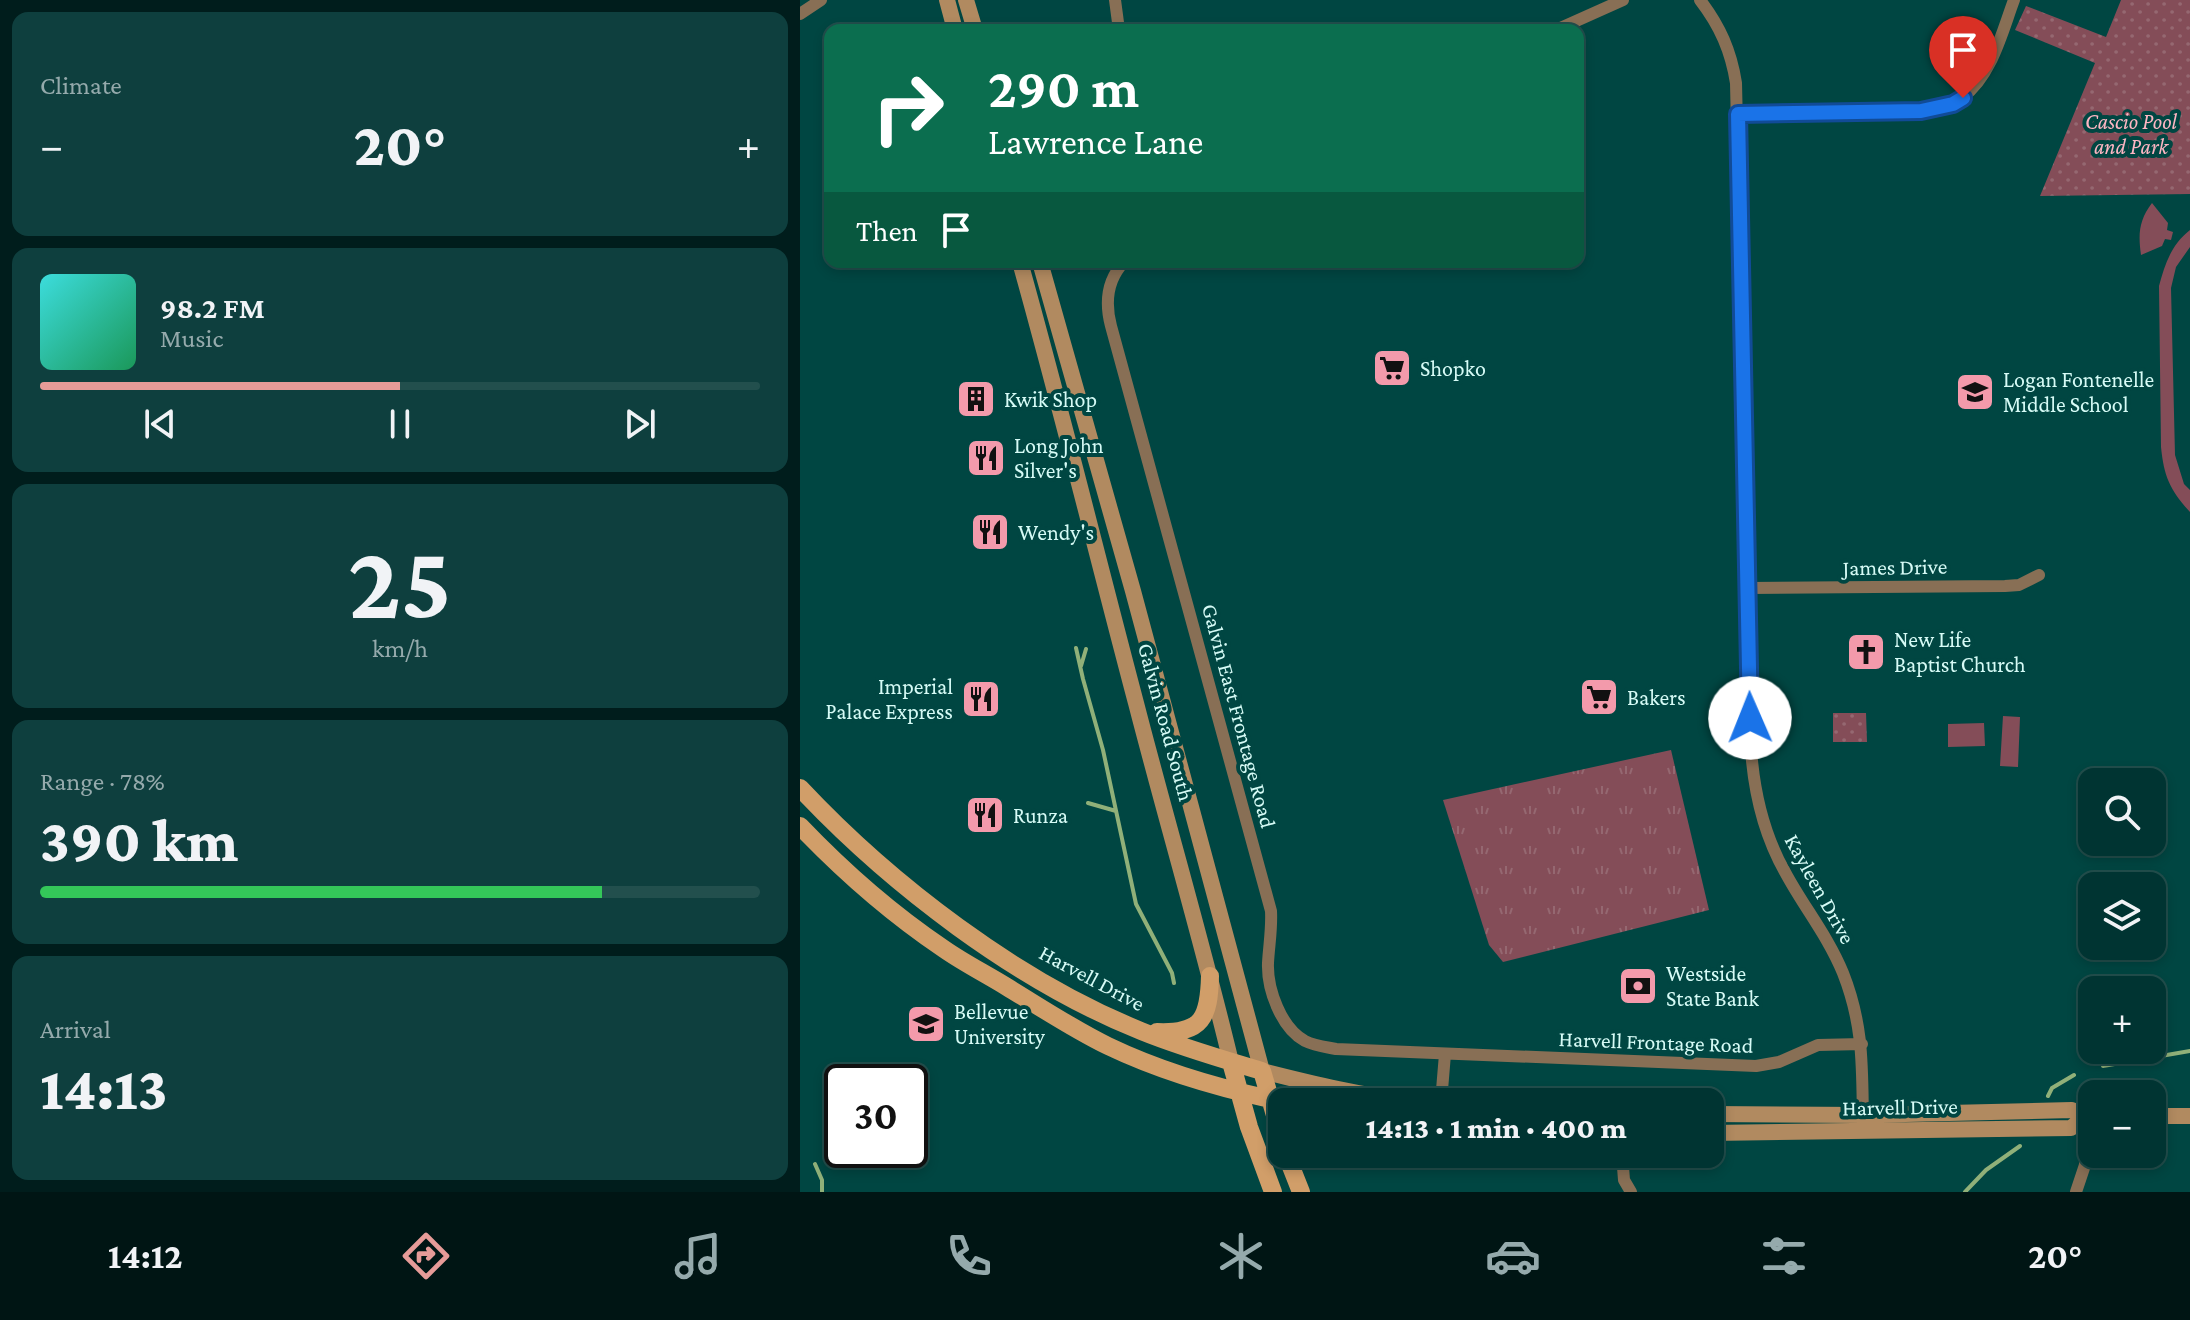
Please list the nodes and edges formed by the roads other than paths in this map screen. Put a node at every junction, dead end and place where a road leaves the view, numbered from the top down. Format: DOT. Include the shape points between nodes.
graph roads {
  1 [pos="821,0"];
  2 [pos="947,0"];
  3 [pos="966,0"];
  4 [pos="1115,0"];
  5 [pos="1623,0"];
  6 [pos="1700,0"];
  7 [pos="2014,0"];
  8 [pos="800,14"];
  9 [pos="953,24"];
  10 [pos="973,24"];
  11 [pos="1118,24"];
  12 [pos="1569,24"];
  13 [pos="1738,114"];
  14 [pos="1022,268"];
  15 [pos="1042,268"];
  16 [pos="1120,268"];
  17 [pos="2039,575"];
  18 [pos="1748,588"];
  19 [pos="800,788"];
  20 [pos="800,826"];
  21 [pos="1210,976"];
  22 [pos="1142,1031"];
  23 [pos="1862,1044"];
  24 [pos="1445,1054"];
  25 [pos="1231,1062"];
  26 [pos="1262,1071"];
  27 [pos="1270,1088"];
  28 [pos="1332,1088"];
  29 [pos="1442,1088"];
  30 [pos="1239,1092"];
  31 [pos="1268,1098"];
  32 [pos="2078,1112"];
  33 [pos="1724,1115"];
  34 [pos="2166,1116"];
  35 [pos="2190,1116"];
  36 [pos="1863,1124"];
  37 [pos="1724,1132"];
  38 [pos="1291,1168"];
  39 [pos="1298,1168"];
  40 [pos="1623,1168"];
  41 [pos="2084,1168"];
  42 [pos="1299,1188"];
  43 [pos="1273,1192"];
  44 [pos="1631,1192"];
  45 [pos="2076,1192"];
  1 -- 8 [label="street"];
  2 -- 9 [label="main road"];
  3 -- 10 [label="main road"];
  4 -- 11 [label="street"];
  5 -- 12 [label="street"];
  6 -- 13 [label="street, Kayleen Drive" via="1727,44"];
  7 -- 13 [label="street" via="1986,69 1953,104 1921,111"];
  13 -- 18 [label="street, Kayleen Drive"];
  14 -- 21 [label="main road, Galvin Road South"];
  15 -- 26 [label="main road, Galvin Road South"];
  16 -- 24 [label="street, Galvin East Frontage Road" via="1108,292 1108,313 1271,911 1268,966 1281,1014 1298,1036 1320,1046"];
  17 -- 18 [label="street, James Drive" via="2005,586"];
  18 -- 23 [label="street, Kayleen Drive" via="1751,749 1760,812 1781,865 1844,974"];
  19 -- 22 [label="main road, Harvell Drive" via="893,876 956,925 1056,989"];
  20 -- 30 [label="main road" via="858,882 959,958 1109,1046"];
  21 -- 22 [label="main road" via="1207,1012 1195,1025 1173,1033"];
  21 -- 25 [label="main road, Galvin Road South"];
  22 -- 25 [label="main road, Harvell Drive"];
  23 -- 24 [label="street, Harvell Frontage Road" via="1818,1045 1756,1066"];
  23 -- 36 [label="street, Kayleen Drive"];
  24 -- 29 [label="street"];
  25 -- 26 [label="main road, Harvell Drive"];
  25 -- 30 [label="main road, Galvin Road South"];
  26 -- 27 [label="main road, Galvin Road South"];
  26 -- 28 [label="main road, Harvell Drive"];
  30 -- 31 [label="main road"];
  30 -- 43 [label="main road, Galvin Road South"];
  32 -- 36 [label="main road, Harvell Drive"];
  33 -- 36 [label="main road, Harvell Drive"];
  34 -- 35 [label="main road"];
  36 -- 37 [label="main road, Harvell Drive"];
  38 -- 42 [label="main road"];
  39 -- 42 [label="main road"];
  40 -- 44 [label="street"];
  41 -- 45 [label="street"];
}
